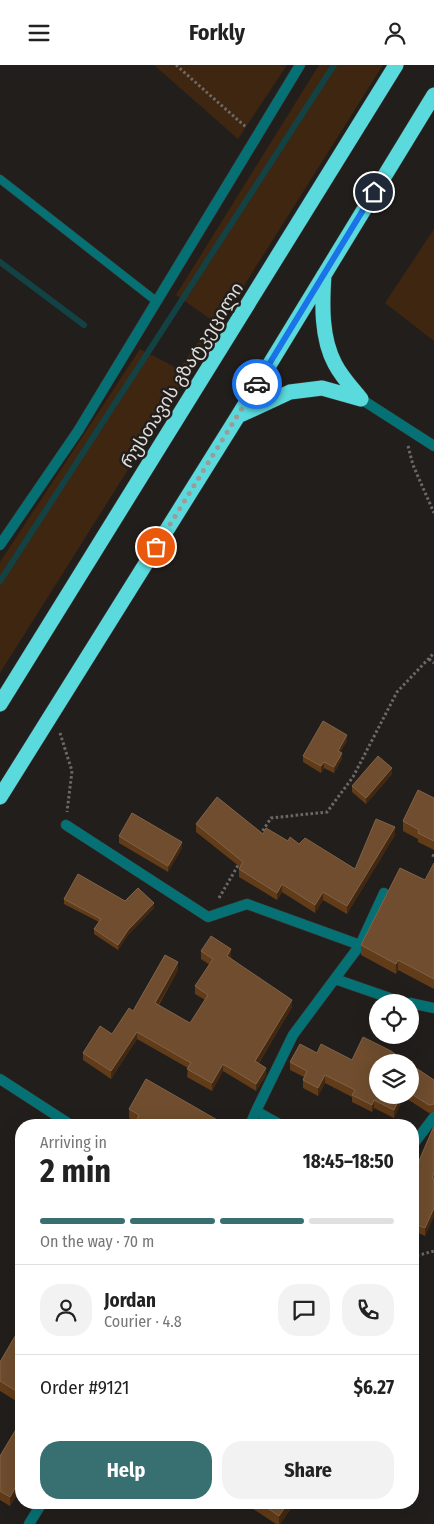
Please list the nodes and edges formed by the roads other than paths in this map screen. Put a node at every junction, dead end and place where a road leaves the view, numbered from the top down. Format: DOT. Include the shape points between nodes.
graph roads {
  1 [pos="300,65"];
  2 [pos="396,65"];
  3 [pos="434,95"];
  4 [pos="0,179"];
  5 [pos="324,273"];
  6 [pos="156,301"];
  7 [pos="361,399"];
  8 [pos="238,416"];
  9 [pos="434,446"];
  10 [pos="0,545"];
  11 [pos="0,704"];
  12 [pos="0,797"];
  13 [pos="66,825"];
  14 [pos="384,893"];
  15 [pos="360,945"];
  16 [pos="335,979"];
  17 [pos="378,994"];
  18 [pos="419,1005"];
  19 [pos="434,1008"];
  20 [pos="0,1079"];
  21 [pos="256,1111"];
  22 [pos="434,1117"];
  23 [pos="62,1119"];
  24 [pos="253,1119"];
  25 [pos="270,1119"];
  26 [pos="419,1137"];
  27 [pos="38,1509"];
  28 [pos="29,1524"];
  1 -- 6 [label="street"];
  2 -- 11 [label="highway, რუსთავის გზატკეცილი"];
  3 -- 5 [label="highway"];
  4 -- 6 [label="lane"];
  5 -- 7 [label="highway" via="322,306 326,337 335,364"];
  5 -- 8 [label="highway"];
  6 -- 10 [label="street" via="78,431"];
  7 -- 8 [label="highway" via="322,388 290,392"];
  7 -- 9 [label="street"];
  8 -- 12 [label="highway"];
  13 -- 15 [label="street" via="208,917 247,904"];
  14 -- 15 [label="street"];
  15 -- 16 [label="street"];
  16 -- 17 [label="street"];
  16 -- 21 [label="street" via="293,1035"];
  18 -- 19 [label="street"];
  20 -- 23 [label="street"];
  21 -- 24 [label="street"];
  21 -- 25 [label="street"];
  22 -- 26 [label="street"];
  27 -- 28 [label="street"];
}
